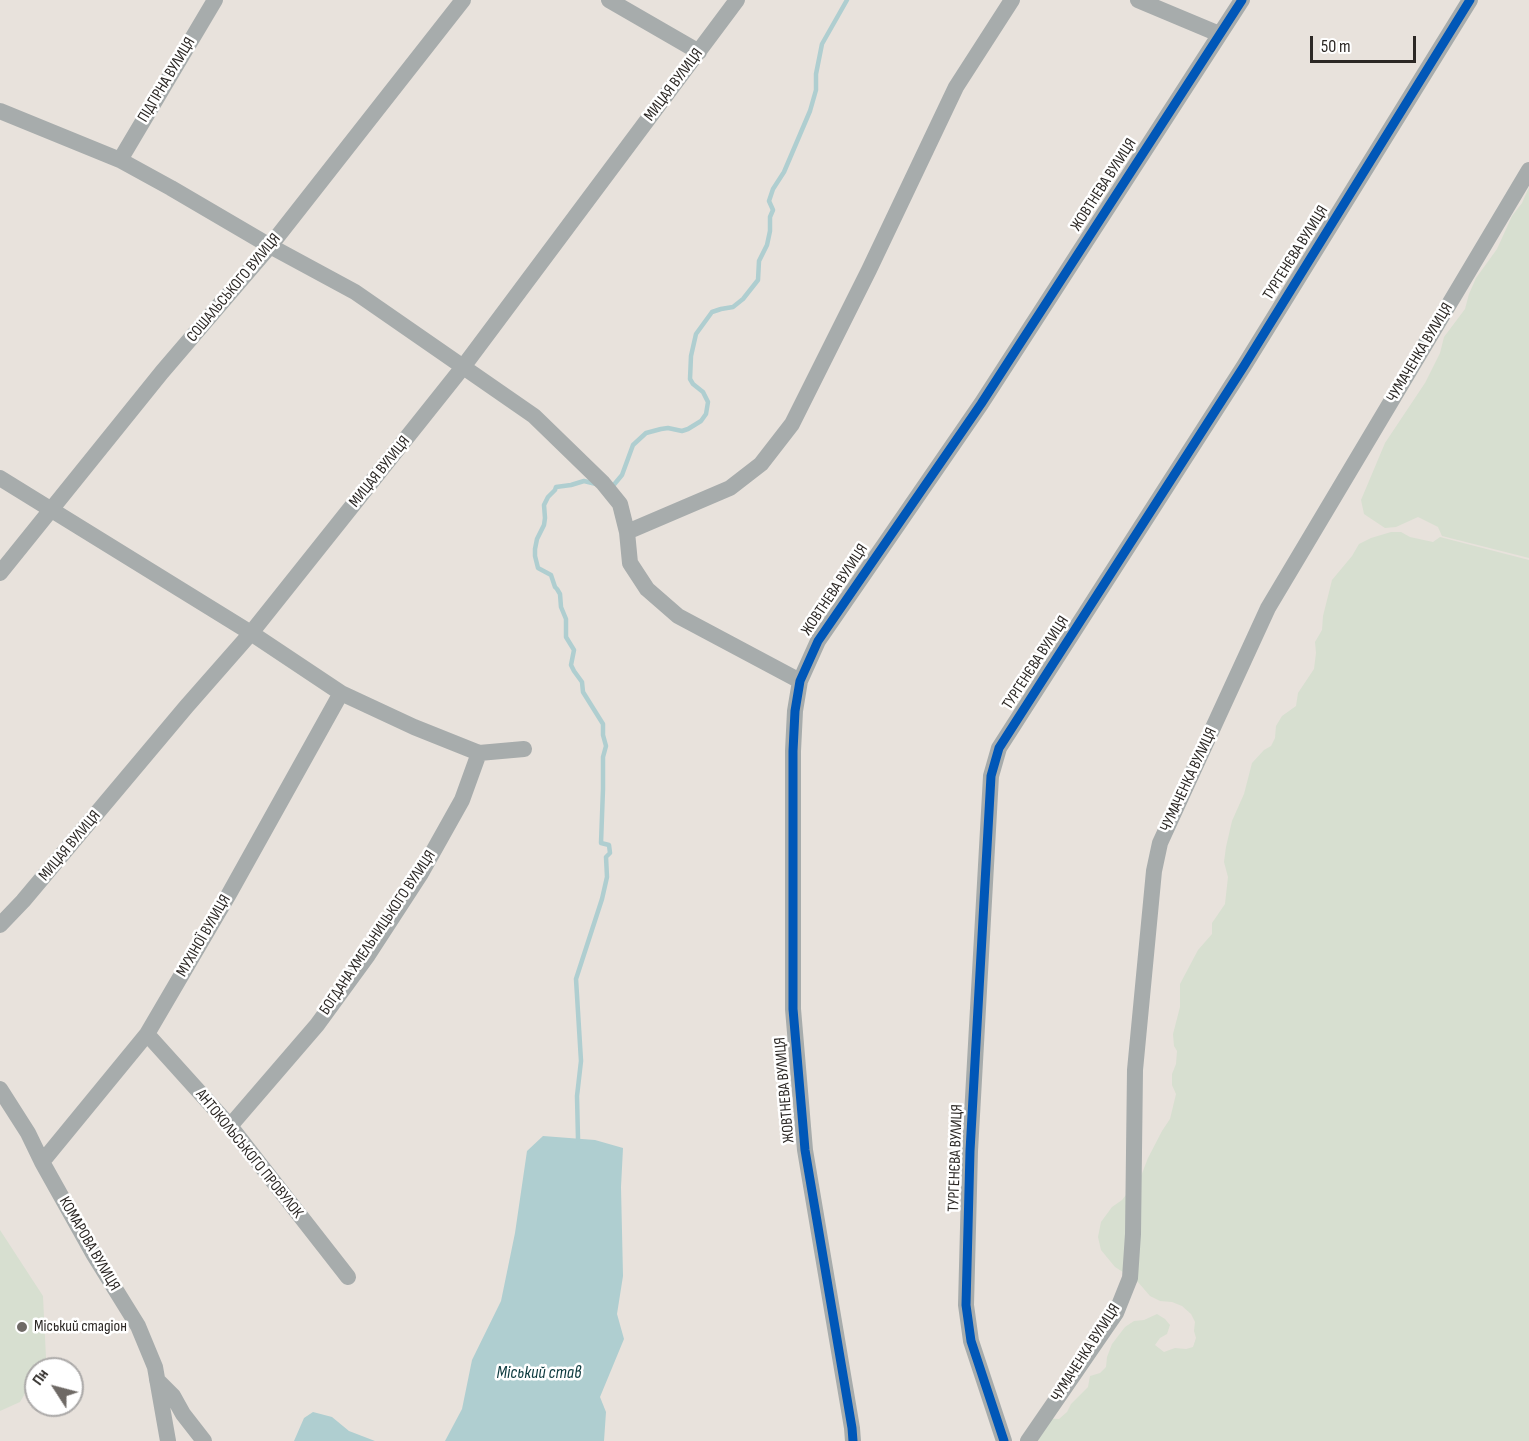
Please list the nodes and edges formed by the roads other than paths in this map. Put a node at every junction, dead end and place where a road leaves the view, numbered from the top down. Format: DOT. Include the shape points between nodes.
graph roads {
  1 [pos="215,0"];
  2 [pos="463,0"];
  3 [pos="609,0"];
  4 [pos="737,0"];
  5 [pos="1012,0"];
  6 [pos="1138,0"];
  7 [pos="1242,0"];
  8 [pos="1470,0"];
  9 [pos="1219,34"];
  10 [pos="699,52"];
  11 [pos="0,111"];
  12 [pos="120,160"];
  13 [pos="1529,170"];
  14 [pos="270,246"];
  15 [pos="463,367"];
  16 [pos="0,478"];
  17 [pos="52,510"];
  18 [pos="627,532"];
  19 [pos="0,573"];
  20 [pos="251,633"];
  21 [pos="800,681"];
  22 [pos="341,693"];
  23 [pos="524,749"];
  24 [pos="479,753"];
  25 [pos="0,925"];
  26 [pos="147,1034"];
  27 [pos="0,1089"];
  28 [pos="230,1126"];
  29 [pos="42,1162"];
  30 [pos="348,1277"];
  31 [pos="158,1380"];
  32 [pos="168,1441"];
  33 [pos="204,1441"];
  34 [pos="853,1441"];
  35 [pos="1004,1441"];
  36 [pos="1028,1441"];
  1 -- 12 [label="street, ПІДГІРНА ВУЛИЦЯ"];
  2 -- 14 [label="street, СОШАЛЬСЬКОГО ВУЛИЦЯ"];
  3 -- 10 [label="street"];
  4 -- 10 [label="street, МИЦАЯ ВУЛИЦЯ"];
  5 -- 18 [label="street" via="956,87 792,424 760,464 730,488"];
  6 -- 9 [label="street"];
  7 -- 9 [label="street, ЖОВТНЕВА ВУЛИЦЯ"];
  8 -- 35 [label="street, ТУРГЕНЄВА ВУЛИЦЯ" via="1244,366 999,748 991,776 970,1151 966,1305 970,1341"];
  9 -- 21 [label="street, ЖОВТНЕВА ВУЛИЦЯ" via="981,404 818,641"];
  10 -- 15 [label="street, МИЦАЯ ВУЛИЦЯ"];
  11 -- 12 [label="street"];
  12 -- 14 [label="street"];
  13 -- 36 [label="street, ЧУМАЧЕНКА ВУЛИЦЯ" via="1268,608 1160,843 1135,1070 1130,1278 1116,1313"];
  14 -- 15 [label="street" via="355,292"];
  14 -- 17 [label="street, СОШАЛЬСЬКОГО ВУЛИЦЯ" via="162,372"];
  15 -- 18 [label="street" via="534,416 603,483 620,504"];
  15 -- 20 [label="street, МИЦАЯ ВУЛИЦЯ"];
  16 -- 17 [label="street"];
  17 -- 19 [label="street, СОШАЛЬСЬКОГО ВУЛИЦЯ"];
  17 -- 20 [label="street"];
  18 -- 21 [label="street" via="630,563 647,589 678,616"];
  20 -- 22 [label="street"];
  20 -- 25 [label="street, МИЦАЯ ВУЛИЦЯ"];
  21 -- 34 [label="street, ЖОВТНЕВА ВУЛИЦЯ" via="793,751 793,1009 805,1149"];
  22 -- 24 [label="street"];
  22 -- 26 [label="street, МУХІНОЇ ВУЛИЦЯ"];
  23 -- 24 [label="street"];
  24 -- 28 [label="street, БОГДАНА ХМЕЛЬНИЦЬКОГО ВУЛИЦЯ" via="462,800 368,955 317,1025"];
  26 -- 28 [label="street, АНТОКОЛЬСЬКОГО ПРОВУЛОК"];
  26 -- 29 [label="street, МУХІНОЇ ВУЛИЦЯ"];
  27 -- 29 [label="street, КОМАРОВА ВУЛИЦЯ"];
  28 -- 30 [label="street, АНТОКОЛЬСЬКОГО ПРОВУЛОК"];
  29 -- 31 [label="street, КОМАРОВА ВУЛИЦЯ" via="138,1326"];
  31 -- 32 [label="street, КОМАРОВА ВУЛИЦЯ"];
  31 -- 33 [label="street"];
}
